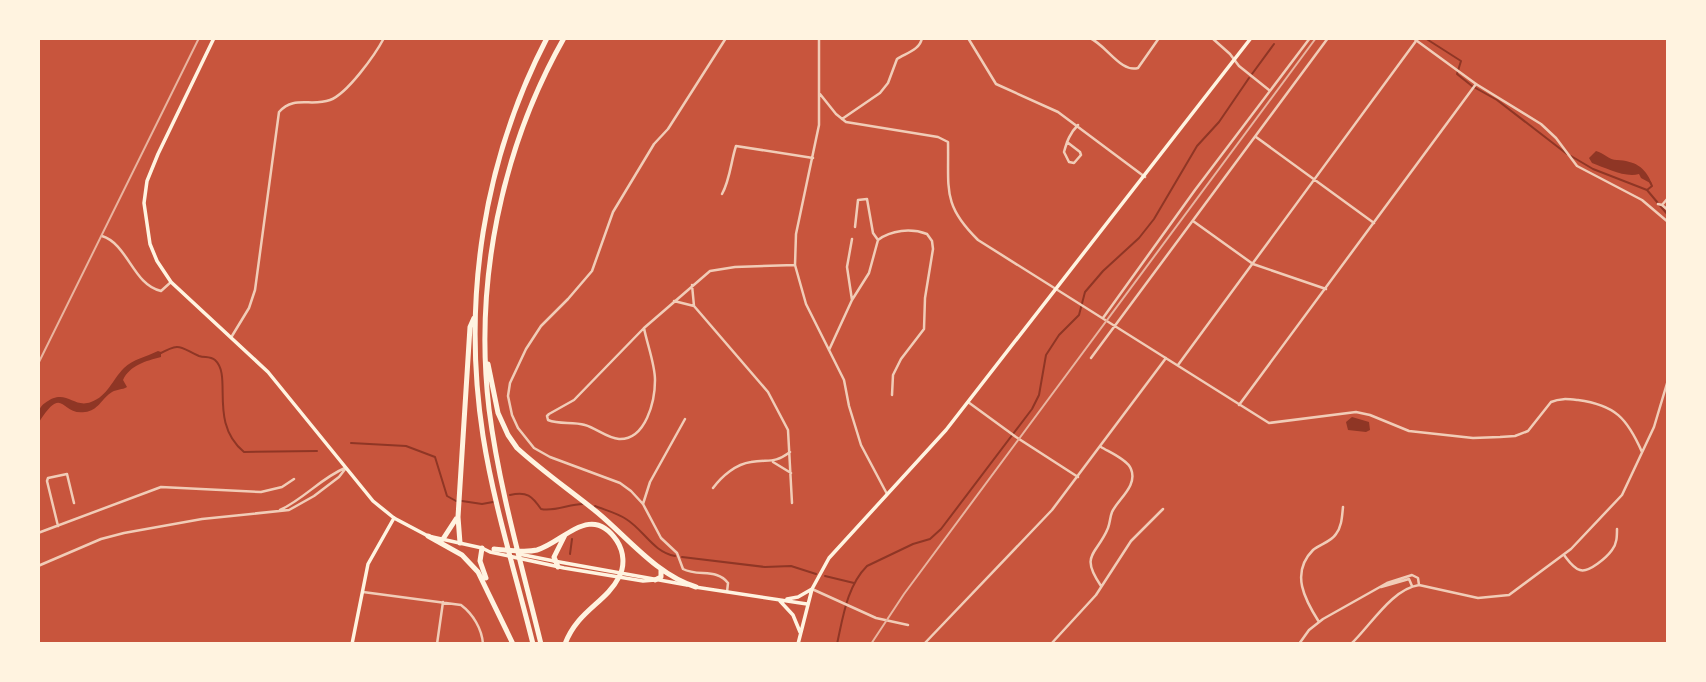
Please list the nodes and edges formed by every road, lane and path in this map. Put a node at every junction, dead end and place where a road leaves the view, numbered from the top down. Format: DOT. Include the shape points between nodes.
graph roads {
  1 [pos="215,38"];
  2 [pos="384,38"];
  3 [pos="547,38"];
  4 [pos="564,38"];
  5 [pos="726,38"];
  6 [pos="819,38"];
  7 [pos="922,38"];
  8 [pos="968,38"];
  9 [pos="1090,38"];
  10 [pos="1159,38"];
  11 [pos="1212,38"];
  12 [pos="1251,38"];
  13 [pos="1310,38"];
  14 [pos="1328,38"];
  15 [pos="1415,40"];
  16 [pos="1234,60"];
  17 [pos="1476,84"];
  18 [pos="1270,90"];
  19 [pos="820,93"];
  20 [pos="842,119"];
  21 [pos="1078,125"];
  22 [pos="1256,137"];
  23 [pos="1067,142"];
  24 [pos="813,158"];
  25 [pos="1145,177"];
  26 [pos="1314,180"];
  27 [pos="723,194"];
  28 [pos="1668,198"];
  29 [pos="1668,210"];
  30 [pos="1193,221"];
  31 [pos="1668,222"];
  32 [pos="1374,223"];
  33 [pos="855,227"];
  34 [pos="102,236"];
  35 [pos="852,239"];
  36 [pos="878,240"];
  37 [pos="1253,264"];
  38 [pos="795,265"];
  39 [pos="172,282"];
  40 [pos="692,285"];
  41 [pos="1057,288"];
  42 [pos="1326,289"];
  43 [pos="674,300"];
  44 [pos="852,300"];
  45 [pos="694,306"];
  46 [pos="475,315"];
  47 [pos="1103,318"];
  48 [pos="1116,326"];
  49 [pos="644,328"];
  50 [pos="232,336"];
  51 [pos="829,350"];
  52 [pos="486,358"];
  53 [pos="1091,358"];
  54 [pos="1166,358"];
  55 [pos="1178,365"];
  56 [pos="1668,380"];
  57 [pos="892,395"];
  58 [pos="968,402"];
  59 [pos="1240,405"];
  60 [pos="685,419"];
  61 [pos="1101,447"];
  62 [pos="790,452"];
  63 [pos="1642,452"];
  64 [pos="772,462"];
  65 [pos="346,468"];
  66 [pos="791,473"];
  67 [pos="1078,477"];
  68 [pos="295,478"];
  69 [pos="713,488"];
  70 [pos="887,494"];
  71 [pos="74,503"];
  72 [pos="643,503"];
  73 [pos="792,503"];
  74 [pos="1343,507"];
  75 [pos="1163,509"];
  76 [pos="277,511"];
  77 [pos="458,517"];
  78 [pos="394,519"];
  79 [pos="58,526"];
  80 [pos="1617,528"];
  81 [pos="567,532"];
  82 [pos="38,533"];
  83 [pos="428,536"];
  84 [pos="443,539"];
  85 [pos="460,543"];
  86 [pos="482,548"];
  87 [pos="494,549"];
  88 [pos="1564,555"];
  89 [pos="554,561"];
  90 [pos="38,565"];
  91 [pos="558,567"];
  92 [pos="661,569"];
  93 [pos="656,580"];
  94 [pos="1401,581"];
  95 [pos="1419,585"];
  96 [pos="1101,586"];
  97 [pos="1412,586"];
  98 [pos="696,587"];
  99 [pos="812,589"];
  100 [pos="362,592"];
  101 [pos="727,592"];
  102 [pos="778,600"];
  103 [pos="443,602"];
  104 [pos="807,604"];
  105 [pos="502,618"];
  106 [pos="1319,622"];
  107 [pos="908,625"];
  108 [pos="800,633"];
  109 [pos="352,643"];
  110 [pos="437,643"];
  111 [pos="484,643"];
  112 [pos="513,643"];
  113 [pos="533,643"];
  114 [pos="541,643"];
  115 [pos="565,643"];
  116 [pos="798,643"];
  117 [pos="924,643"];
  118 [pos="1051,643"];
  119 [pos="1299,643"];
  120 [pos="1351,643"];
  1 -- 39 [label="main road" via="158,154 144,203 150,244"];
  2 -- 50 [label="street" via="337,96 294,102 279,112 255,290"];
  3 -- 46 [label="highway" via="518,100 494,178 480,248"];
  4 -- 52 [label="highway" via="532,103 501,203 488,283"];
  5 -- 72 [label="street" via="613,212 592,271 541,326 509,389 512,415 534,448 620,483"];
  6 -- 19 [label="street"];
  7 -- 20 [label="street" via="916,49 897,59 880,93"];
  8 -- 21 [label="street" via="996,83"];
  9 -- 10 [label="street" via="1132,69 1138,68"];
  11 -- 16 [label="street"];
  12 -- 16 [label="main road"];
  13 -- 18 [label="street"];
  14 -- 22 [label="street"];
  15 -- 17 [label="street"];
  15 -- 26 [label="street"];
  16 -- 18 [label="street"];
  16 -- 25 [label="main road"];
  17 -- 31 [label="street" via="1541,124 1577,166 1642,200"];
  17 -- 32 [label="street"];
  18 -- 47 [label="street"];
  19 -- 20 [label="street"];
  19 -- 24 [label="street"];
  20 -- 41 [label="street" via="948,142 951,204 960,222 990,249"];
  21 -- 23 [label="street"];
  21 -- 25 [label="street"];
  22 -- 26 [label="street"];
  22 -- 30 [label="street"];
  23 -- 23 [label="street" via="1064,152 1074,163 1081,155"];
  24 -- 27 [label="street" via="736,146"];
  24 -- 38 [label="street" via="796,234"];
  25 -- 41 [label="main road"];
  26 -- 32 [label="street"];
  26 -- 37 [label="street"];
  28 -- 29 [label="street" via="1660,205"];
  30 -- 37 [label="street"];
  30 -- 48 [label="street"];
  32 -- 42 [label="street"];
  33 -- 36 [label="street" via="858,200 867,199"];
  34 -- 39 [label="street" via="111,240 155,290"];
  35 -- 44 [label="street" via="847,267"];
  36 -- 44 [label="street" via="869,272"];
  36 -- 57 [label="street" via="891,232 922,232 933,245 925,329 892,375"];
  37 -- 42 [label="street"];
  37 -- 55 [label="street"];
  38 -- 40 [label="street" via="716,269"];
  38 -- 51 [label="street" via="806,304"];
  39 -- 50 [label="main road"];
  40 -- 43 [label="street"];
  40 -- 45 [label="street"];
  41 -- 47 [label="street"];
  41 -- 58 [label="main road"];
  42 -- 59 [label="street"];
  43 -- 45 [label="street"];
  43 -- 49 [label="street"];
  44 -- 51 [label="street"];
  45 -- 62 [label="street" via="768,392 788,430"];
  46 -- 77 [label="highway" via="470,327"];
  46 -- 113 [label="highway" via="484,438"];
  47 -- 48 [label="street"];
  48 -- 53 [label="street"];
  48 -- 54 [label="street"];
  49 -- 49 [label="street" via="655,380 651,409 638,431 622,439 576,422 548,420 553,410 574,400"];
  50 -- 65 [label="main road" via="288,395"];
  51 -- 70 [label="street" via="844,380 861,445"];
  52 -- 92 [label="highway" via="498,413 517,448"];
  52 -- 114 [label="highway" via="495,442"];
  54 -- 55 [label="street"];
  54 -- 61 [label="street"];
  55 -- 59 [label="street"];
  56 -- 63 [label="street"];
  58 -- 67 [label="street"];
  58 -- 70 [label="main road"];
  59 -- 63 [label="street" via="1269,423 1356,412 1409,431 1486,438 1522,434 1553,400 1578,400 1614,411"];
  60 -- 72 [label="street"];
  61 -- 67 [label="street"];
  61 -- 96 [label="street" via="1131,468 1132,480 1091,555 1090,564"];
  62 -- 64 [label="street"];
  62 -- 66 [label="street"];
  63 -- 88 [label="street" via="1622,495"];
  64 -- 66 [label="street"];
  64 -- 69 [label="street" via="742,464"];
  65 -- 76 [label="street"];
  65 -- 76 [label="street" via="305,503"];
  65 -- 78 [label="main road"];
  66 -- 73 [label="street"];
  67 -- 117 [label="street"];
  68 -- 79 [label="street" via="261,492 161,487"];
  70 -- 99 [label="main road" via="829,558"];
  71 -- 79 [label="street" via="67,474 48,478"];
  72 -- 101 [label="street" via="683,569 718,574 728,583"];
  74 -- 106 [label="street" via="1338,531 1311,553 1302,570 1301,586"];
  75 -- 96 [label="street" via="1131,541"];
  76 -- 90 [label="street" via="124,533"];
  77 -- 84 [label="highway"];
  77 -- 85 [label="highway"];
  78 -- 83 [label="main road"];
  78 -- 100 [label="main road" via="368,564"];
  79 -- 82 [label="street"];
  80 -- 88 [label="street" via="1613,549 1587,570 1578,569"];
  81 -- 87 [label="highway" via="535,551"];
  81 -- 89 [label="highway"];
  81 -- 115 [label="highway" via="580,526 599,527 615,538 623,560 621,575 575,623"];
  83 -- 84 [label="main road"];
  83 -- 105 [label="highway" via="474,566"];
  84 -- 85 [label="main road"];
  85 -- 86 [label="main road"];
  86 -- 87 [label="main road"];
  86 -- 91 [label="main road"];
  86 -- 105 [label="highway" via="480,565"];
  87 -- 89 [label="main road"];
  88 -- 95 [label="street" via="1509,595 1478,598"];
  89 -- 91 [label="highway"];
  89 -- 93 [label="main road"];
  91 -- 93 [label="main road"];
  92 -- 93 [label="highway"];
  92 -- 98 [label="highway"];
  93 -- 98 [label="main road"];
  94 -- 95 [label="street" via="1414,575"];
  94 -- 97 [label="street" via="1409,579"];
  94 -- 106 [label="street" via="1381,587"];
  95 -- 97 [label="street"];
  96 -- 118 [label="street"];
  97 -- 120 [label="street" via="1393,598"];
  98 -- 101 [label="main road"];
  99 -- 102 [label="main road"];
  99 -- 104 [label="main road"];
  99 -- 107 [label="street" via="876,618"];
  100 -- 103 [label="street"];
  100 -- 109 [label="main road"];
  101 -- 102 [label="main road"];
  102 -- 104 [label="main road"];
  102 -- 108 [label="main road" via="793,615"];
  103 -- 110 [label="street"];
  103 -- 111 [label="street" via="466,609"];
  104 -- 108 [label="main road"];
  105 -- 112 [label="highway"];
  106 -- 119 [label="street"];
  108 -- 116 [label="main road"];
}
